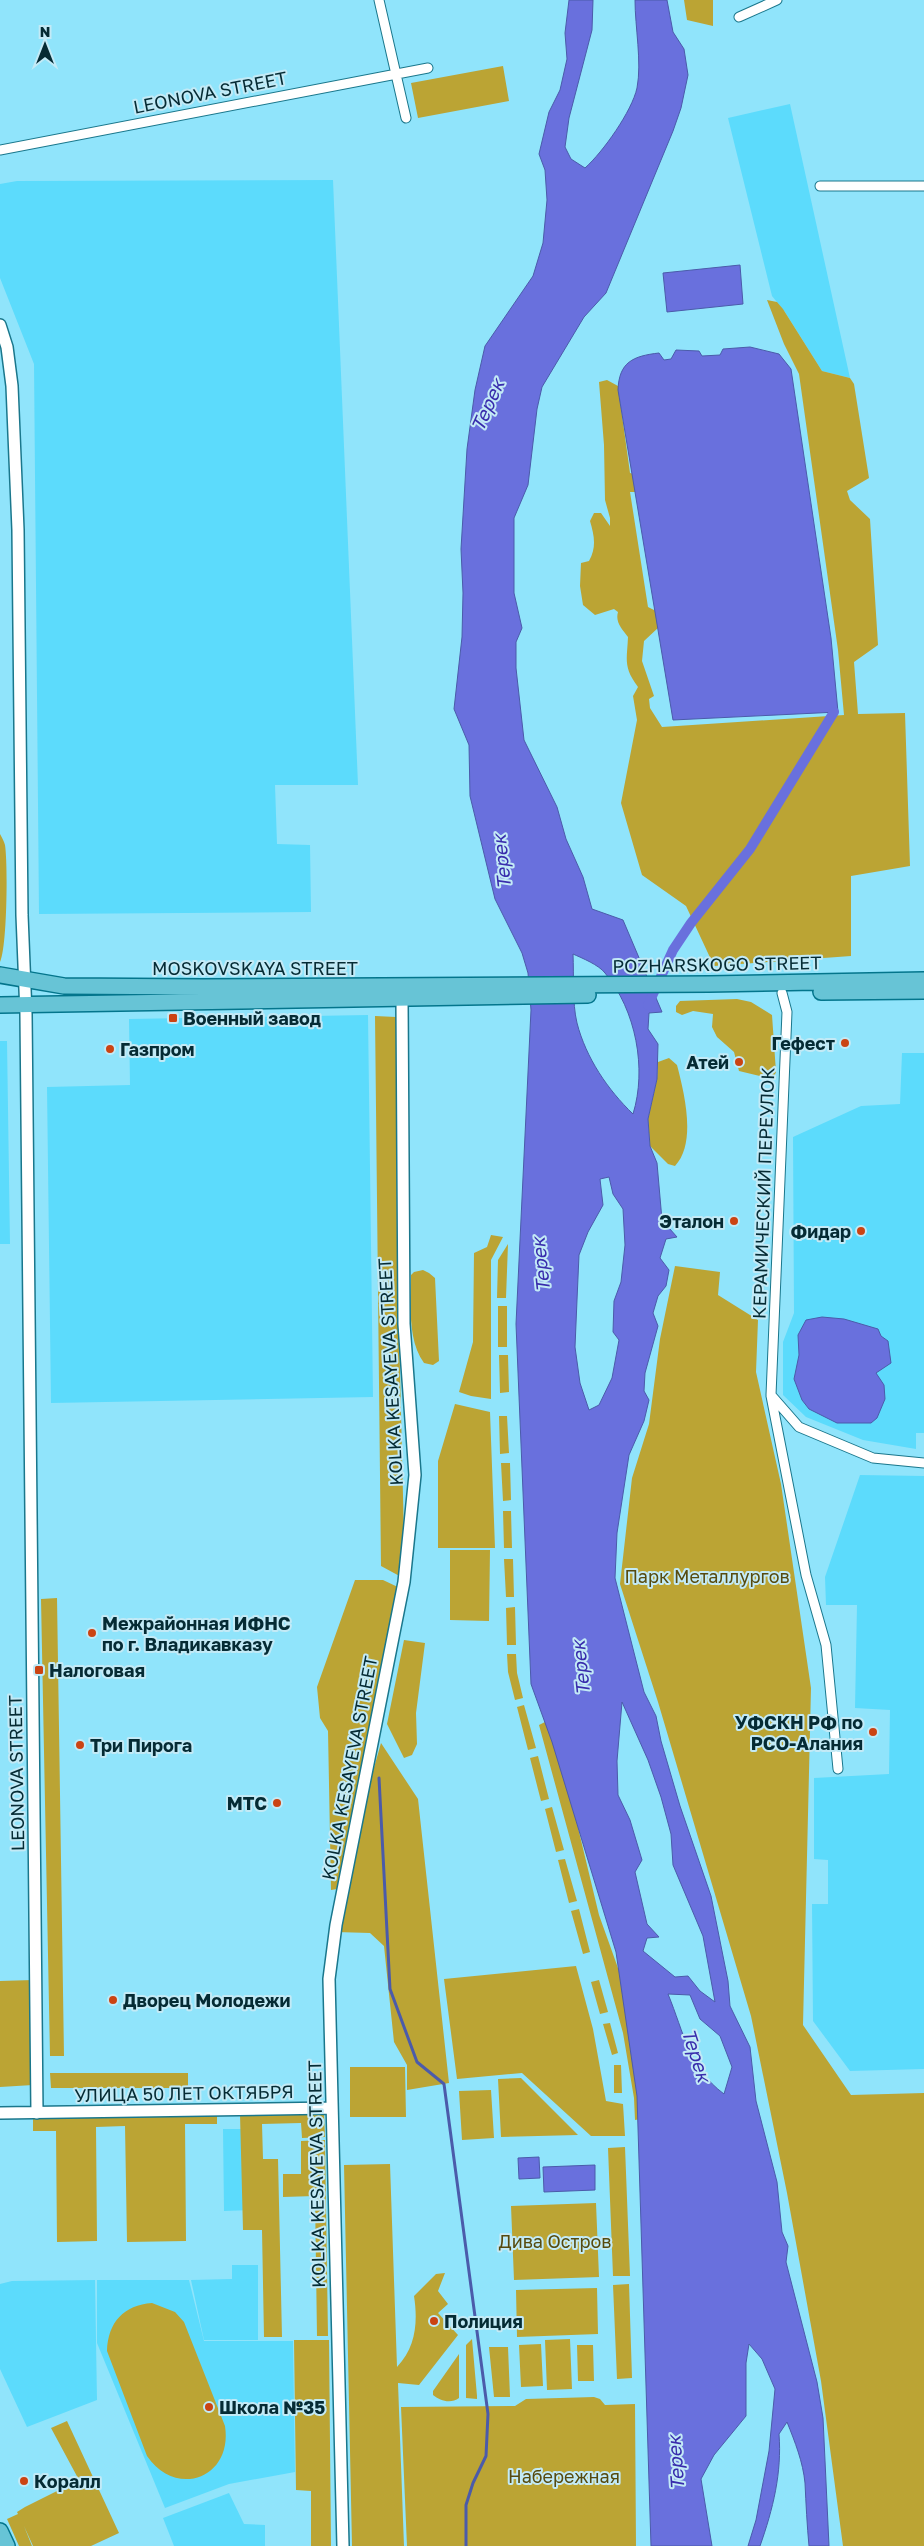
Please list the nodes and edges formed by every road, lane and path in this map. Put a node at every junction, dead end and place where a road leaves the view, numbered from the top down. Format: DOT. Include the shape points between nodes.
graph roads {
  1 [pos="379,0"];
  2 [pos="777,0"];
  3 [pos="739,17"];
  4 [pos="428,68"];
  5 [pos="398,74"];
  6 [pos="406,118"];
  7 [pos="0,150"];
  8 [pos="820,186"];
  9 [pos="924,186"];
  10 [pos="0,325"];
  11 [pos="0,975"];
  12 [pos="24,978"];
  13 [pos="924,980"];
  14 [pos="710,989"];
  15 [pos="511,991"];
  16 [pos="924,991"];
  17 [pos="782,993"];
  18 [pos="402,999"];
  19 [pos="0,1004"];
  20 [pos="26,1005"];
  21 [pos="771,1395"];
  22 [pos="924,1463"];
  23 [pos="838,1769"];
  24 [pos="332,2108"];
  25 [pos="0,2113"];
  26 [pos="36,2113"];
  27 [pos="0,2531"];
  28 [pos="7,2546"];
  29 [pos="343,2546"];
  1 -- 5 [label="street"];
  2 -- 3 [label="street"];
  4 -- 5 [label="street, LEONOVA STREET"];
  5 -- 6 [label="street"];
  5 -- 7 [label="street, LEONOVA STREET"];
  8 -- 9 [label="street"];
  10 -- 12 [label="street, LEONOVA STREET" via="7,347 12,386 18,530"];
  11 -- 12 [label="main road, MOSKOVSKAYA STREET"];
  12 -- 15 [label="main road, MOSKOVSKAYA STREET" via="64,986"];
  12 -- 20 [label="street, LEONOVA STREET"];
  13 -- 14 [label="main road, POZHARSKOGO STREET"];
  14 -- 15 [label="main road, POZHARSKOGO STREET"];
  14 -- 17 [label="main road, POZHARSKOGO STREET"];
  15 -- 18 [label="main road, MOSKOVSKAYA STREET"];
  16 -- 17 [label="main road, POZHARSKOGO STREET"];
  17 -- 21 [label="street, КЕРАМИЧЕСКИЙ ПЕРЕУЛОК" via="787,1012"];
  18 -- 20 [label="main road, MOSKOVSKAYA STREET"];
  18 -- 24 [label="street, KOLKA KESAYEVA STREET" via="404,1314 415,1475 404,1582 331,1957"];
  19 -- 20 [label="main road, MOSKOVSKAYA STREET"];
  20 -- 26 [label="street, LEONOVA STREET"];
  21 -- 22 [label="street" via="799,1427 873,1458"];
  21 -- 23 [label="street, КЕРАМИЧЕСКИЙ ПЕРЕУЛОК" via="806,1575 826,1645"];
  24 -- 26 [label="street, УЛИЦА 50 ЛЕТ ОКТЯБРЯ"];
  24 -- 29 [label="street, KOLKA KESAYEVA STREET"];
  25 -- 26 [label="street, УЛИЦА 50 ЛЕТ ОКТЯБРЯ"];
  27 -- 28 [label="main road"];
}
